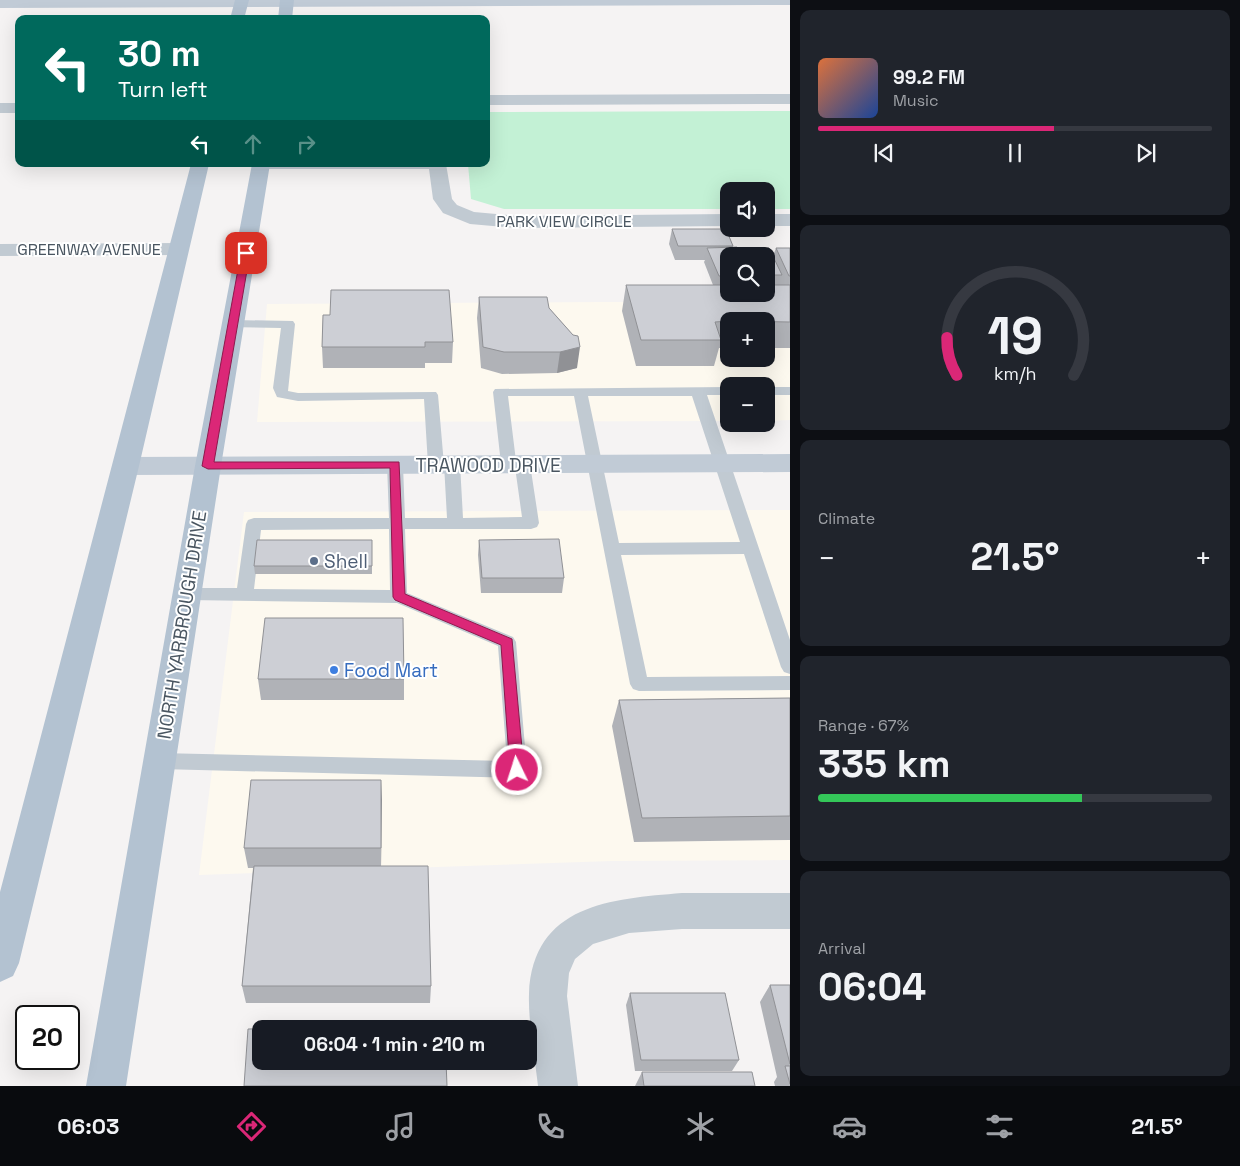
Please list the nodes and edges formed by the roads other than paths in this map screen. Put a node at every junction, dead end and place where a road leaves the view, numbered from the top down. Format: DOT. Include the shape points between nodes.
graph roads {
  1 [pos="242,1"];
  2 [pos="287,1"];
  3 [pos="790,1"];
  4 [pos="0,4"];
  5 [pos="238,15"];
  6 [pos="285,15"];
  7 [pos="790,99"];
  8 [pos="490,100"];
  9 [pos="0,108"];
  10 [pos="15,108"];
  11 [pos="199,167"];
  12 [pos="260,167"];
  13 [pos="438,167"];
  14 [pos="720,220"];
  15 [pos="775,220"];
  16 [pos="790,220"];
  17 [pos="179,249"];
  18 [pos="0,250"];
  19 [pos="233,324"];
  20 [pos="698,391"];
  21 [pos="720,391"];
  22 [pos="775,391"];
  23 [pos="790,391"];
  24 [pos="580,392"];
  25 [pos="721,463"];
  26 [pos="790,463"];
  27 [pos="515,464"];
  28 [pos="594,464"];
  29 [pos="395,465"];
  30 [pos="444,465"];
  31 [pos="126,466"];
  32 [pos="208,466"];
  33 [pos="397,523"];
  34 [pos="455,523"];
  35 [pos="750,548"];
  36 [pos="612,549"];
  37 [pos="187,594"];
  38 [pos="244,594"];
  39 [pos="399,597"];
  40 [pos="790,667"];
  41 [pos="790,684"];
  42 [pos="160,762"];
  43 [pos="790,911"];
  44 [pos="5,927"];
  45 [pos="0,963"];
  46 [pos="106,1086"];
  47 [pos="558,1086"];
  1 -- 2 [label="street"];
  1 -- 4 [label="street"];
  1 -- 5 [label="main road"];
  2 -- 3 [label="street"];
  2 -- 6 [label="main road"];
  7 -- 8 [label="street"];
  9 -- 10 [label="street"];
  11 -- 17 [label="main road"];
  12 -- 19 [label="main road, NORTH YARBROUGH DRIVE"];
  13 -- 14 [label="street, PARK VIEW CIRCLE" via="443,199 450,209 470,218 517,222"];
  15 -- 16 [label="street"];
  17 -- 18 [label="street, GREENWAY AVENUE"];
  17 -- 31 [label="main road"];
  19 -- 30 [label="lane" via="288,324 280,388 282,394 298,397 431,395"];
  19 -- 32 [label="main road, NORTH YARBROUGH DRIVE"];
  20 -- 21 [label="lane"];
  20 -- 24 [label="lane"];
  20 -- 25 [label="lane"];
  22 -- 23 [label="lane"];
  24 -- 27 [label="lane" via="500,392"];
  24 -- 28 [label="lane"];
  25 -- 26 [label="street, TRAWOOD DRIVE"];
  25 -- 28 [label="street, TRAWOOD DRIVE"];
  25 -- 35 [label="lane"];
  27 -- 28 [label="street, TRAWOOD DRIVE"];
  27 -- 30 [label="street, TRAWOOD DRIVE"];
  27 -- 34 [label="lane" via="531,523"];
  28 -- 36 [label="lane"];
  29 -- 30 [label="street, TRAWOOD DRIVE"];
  29 -- 32 [label="street, TRAWOOD DRIVE"];
  29 -- 33 [label="lane"];
  30 -- 34 [label="lane"];
  31 -- 32 [label="street, TRAWOOD DRIVE"];
  31 -- 44 [label="main road"];
  32 -- 37 [label="main road, NORTH YARBROUGH DRIVE"];
  33 -- 34 [label="lane"];
  33 -- 38 [label="lane" via="254,524"];
  33 -- 39 [label="lane"];
  35 -- 36 [label="lane"];
  35 -- 40 [label="lane"];
  36 -- 41 [label="lane" via="639,684"];
  37 -- 38 [label="lane"];
  37 -- 42 [label="main road, NORTH YARBROUGH DRIVE"];
  38 -- 39 [label="lane"];
  39 -- 42 [label="lane" via="507,642 517,770"];
  42 -- 46 [label="main road, NORTH YARBROUGH DRIVE"];
  43 -- 47 [label="street" via="682,911 629,915 582,929 562,946 550,970 548,996"];
  44 -- 45 [label="main road"];
}
